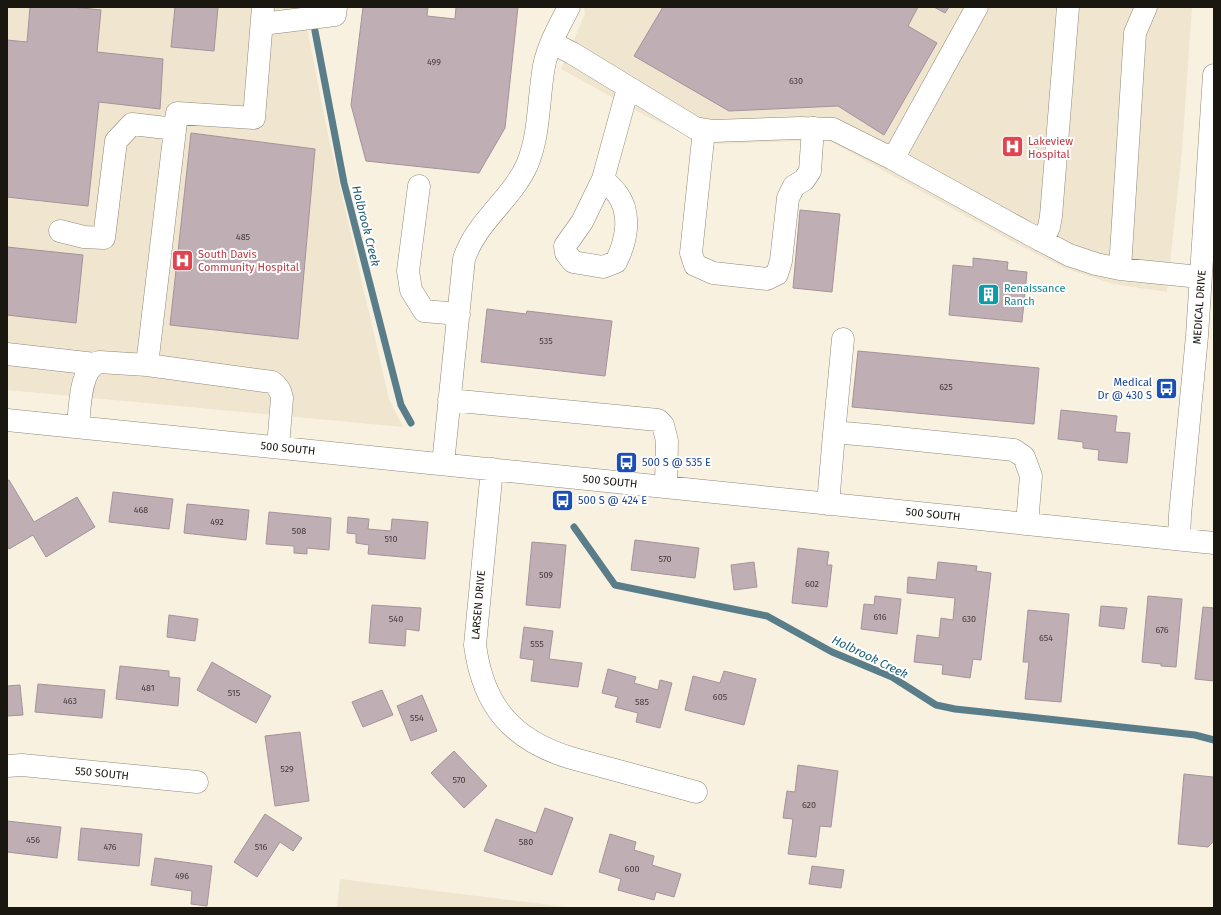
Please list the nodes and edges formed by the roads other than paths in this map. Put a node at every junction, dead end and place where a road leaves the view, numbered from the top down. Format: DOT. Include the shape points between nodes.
graph roads {
  1 [pos="336,7"];
  2 [pos="569,7"];
  3 [pos="977,7"];
  4 [pos="1068,7"];
  5 [pos="1146,7"];
  6 [pos="263,16"];
  7 [pos="552,43"];
  8 [pos="1214,75"];
  9 [pos="628,88"];
  10 [pos="813,128"];
  11 [pos="176,129"];
  12 [pos="704,130"];
  13 [pos="893,159"];
  14 [pos="603,179"];
  15 [pos="419,186"];
  16 [pos="60,231"];
  17 [pos="1042,241"];
  18 [pos="1206,266"];
  19 [pos="1120,270"];
  20 [pos="458,314"];
  21 [pos="843,339"];
  22 [pos="7,354"];
  23 [pos="95,364"];
  24 [pos="147,364"];
  25 [pos="450,400"];
  26 [pos="7,420"];
  27 [pos="78,427"];
  28 [pos="834,434"];
  29 [pos="278,447"];
  30 [pos="443,464"];
  31 [pos="492,469"];
  32 [pos="666,487"];
  33 [pos="828,504"];
  34 [pos="1027,524"];
  35 [pos="1179,539"];
  36 [pos="1214,543"];
  37 [pos="7,766"];
  38 [pos="197,782"];
  39 [pos="696,792"];
  1 -- 6 [label="street" via="335,15"];
  2 -- 7 [label="street"];
  3 -- 13 [label="street"];
  4 -- 17 [label="street" via="1051,216"];
  5 -- 19 [label="street" via="1136,32"];
  6 -- 11 [label="street" via="254,118 177,113"];
  7 -- 9 [label="street"];
  7 -- 20 [label="street" via="544,65 533,148 519,179 468,247 464,259"];
  8 -- 18 [label="street, MEDICAL DRIVE"];
  9 -- 12 [label="street" via="689,124"];
  9 -- 14 [label="street"];
  10 -- 12 [label="street"];
  10 -- 12 [label="street" via="810,171 804,180 794,186 788,198 781,261 777,274 767,279 714,273 696,265 691,252"];
  10 -- 13 [label="street" via="833,129"];
  11 -- 16 [label="street" via="132,124 116,141 104,238"];
  11 -- 24 [label="street"];
  13 -- 17 [label="street"];
  15 -- 20 [label="street" via="408,271 411,290 424,311"];
  17 -- 19 [label="street" via="1069,255"];
  18 -- 19 [label="street"];
  18 -- 35 [label="street, MEDICAL DRIVE"];
  20 -- 25 [label="street"];
  21 -- 28 [label="street"];
  22 -- 23 [label="street"];
  23 -- 24 [label="street"];
  23 -- 27 [label="street" via="83,381"];
  24 -- 29 [label="street" via="272,382 282,398"];
  25 -- 30 [label="street"];
  25 -- 32 [label="street" via="658,420 663,425 667,441"];
  26 -- 27 [label="street, 500 SOUTH"];
  27 -- 29 [label="street, 500 SOUTH"];
  28 -- 33 [label="street"];
  28 -- 34 [label="street" via="1014,450 1024,457 1031,476"];
  29 -- 30 [label="street, 500 SOUTH"];
  30 -- 31 [label="street, 500 SOUTH"];
  31 -- 32 [label="street, 500 SOUTH"];
  31 -- 39 [label="street, LARSEN DRIVE" via="475,645 482,680 492,700 509,724 538,745 571,758"];
  32 -- 33 [label="street, 500 SOUTH"];
  33 -- 34 [label="street, 500 SOUTH"];
  34 -- 35 [label="street, 500 SOUTH"];
  35 -- 36 [label="street, 500 SOUTH"];
  37 -- 38 [label="street, 550 SOUTH" via="22,765"];
}
